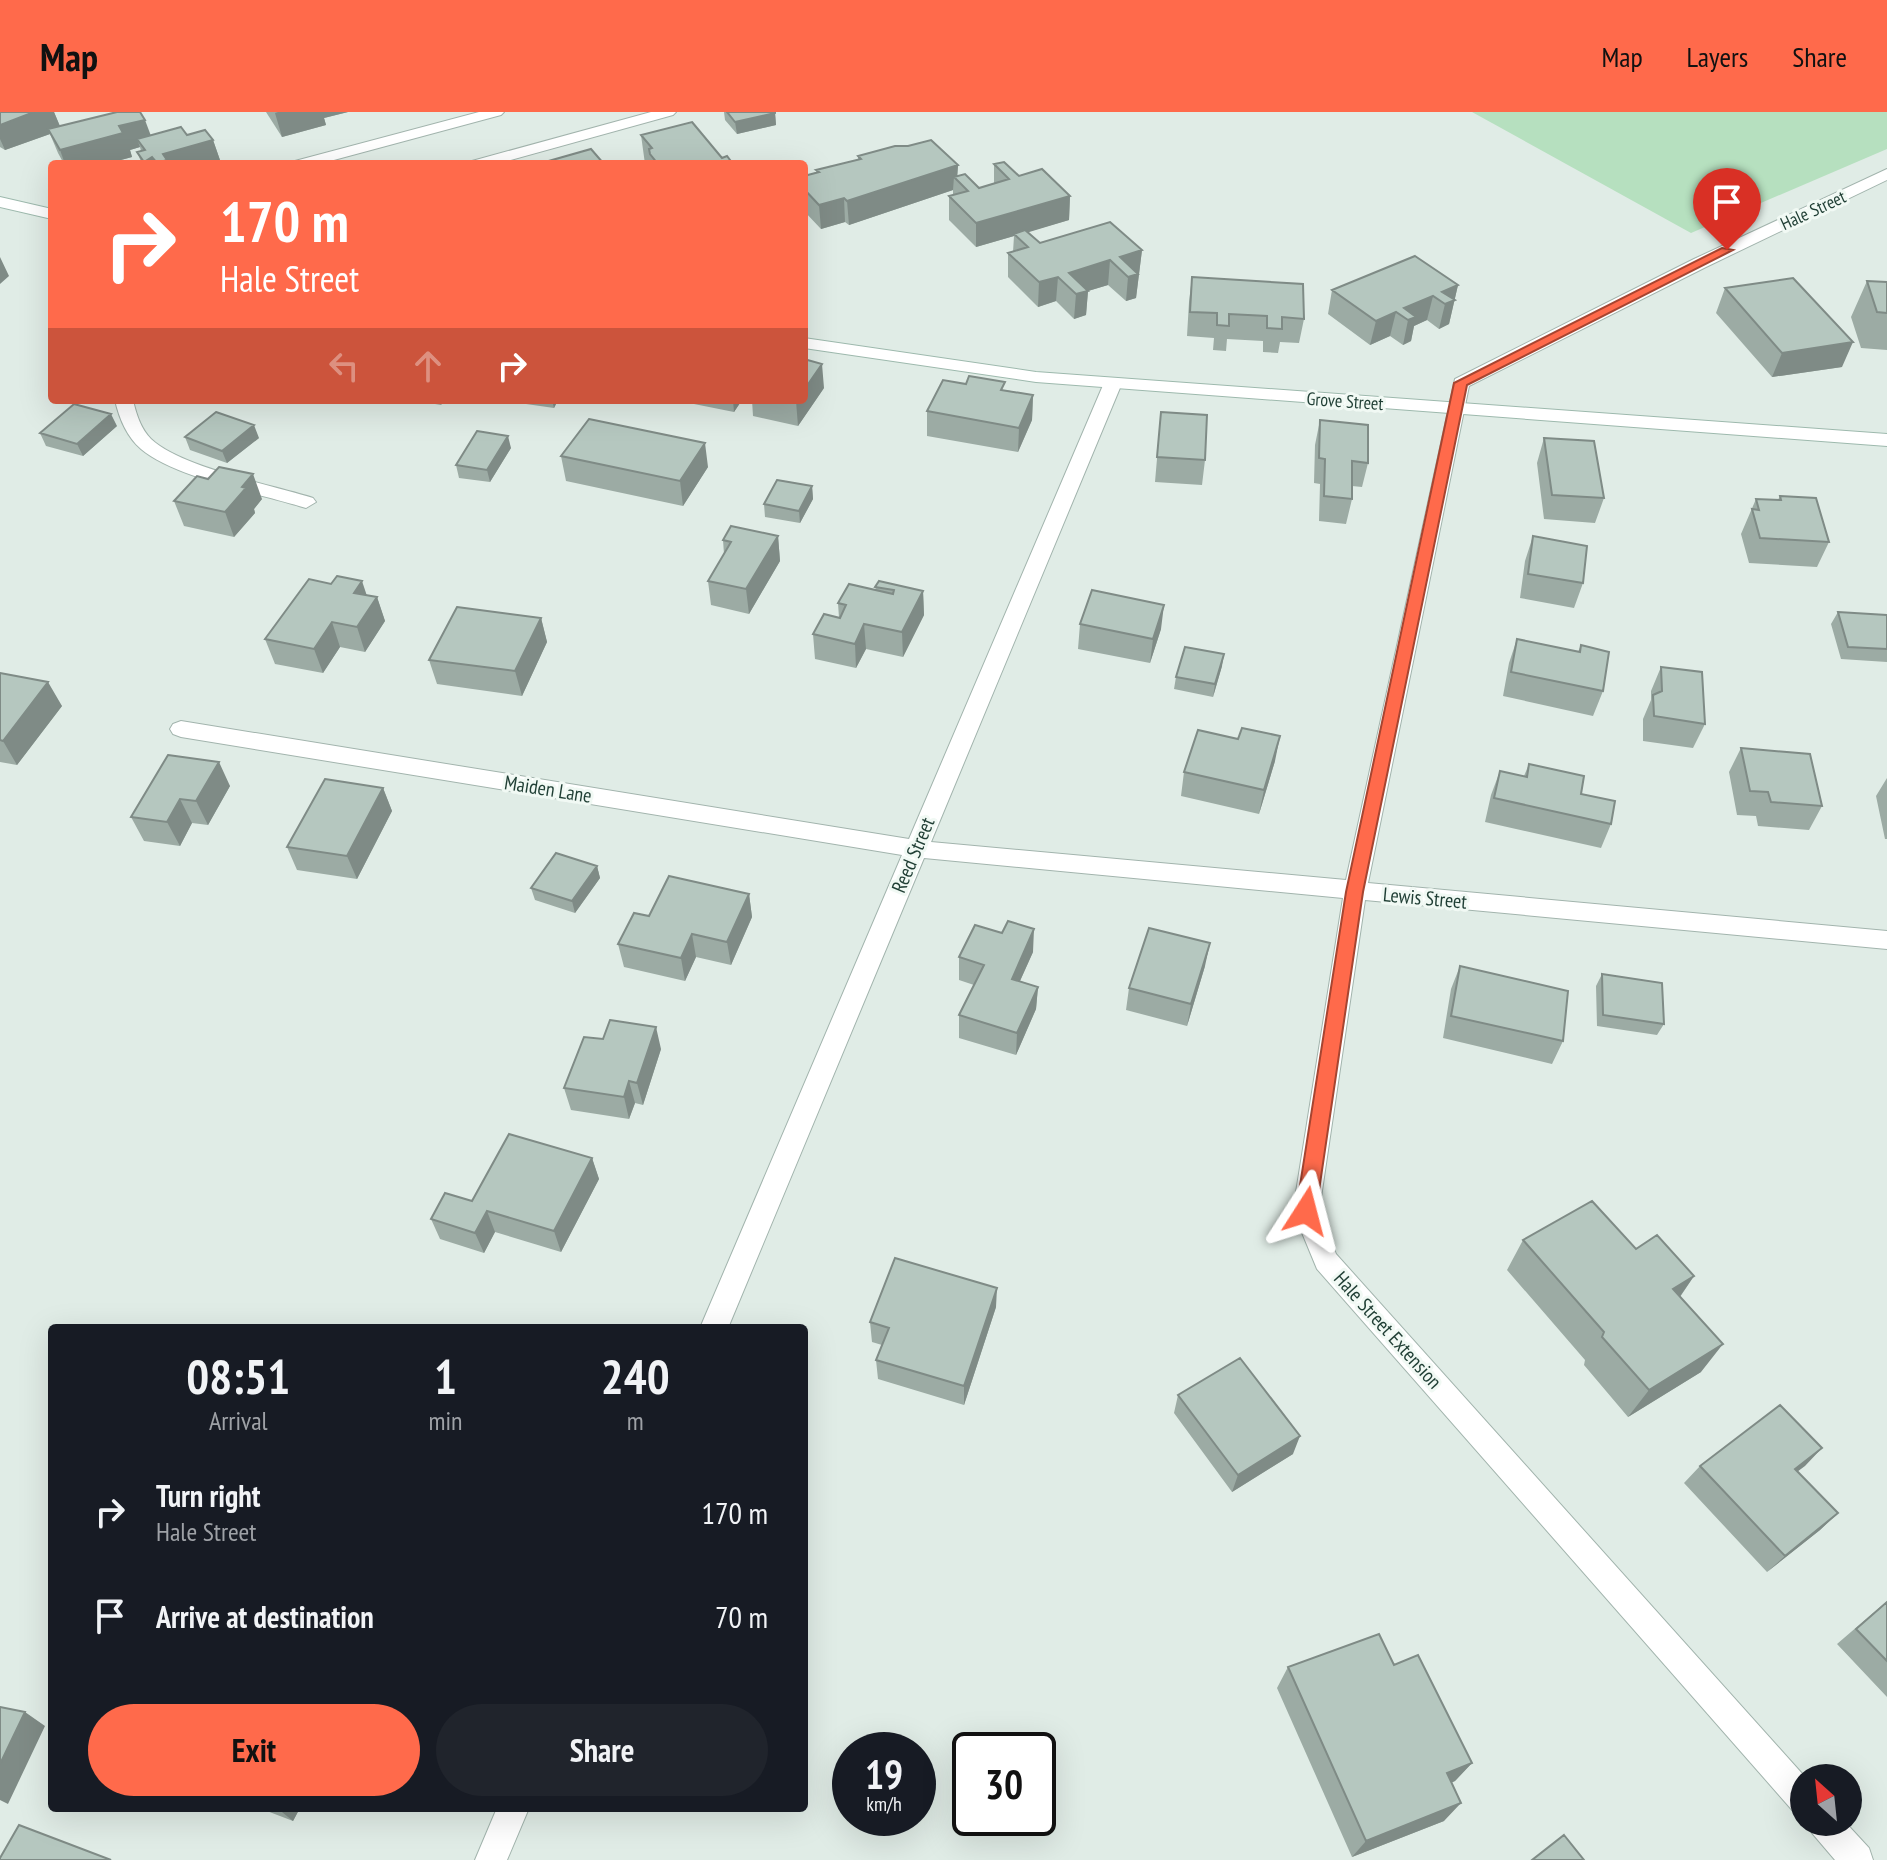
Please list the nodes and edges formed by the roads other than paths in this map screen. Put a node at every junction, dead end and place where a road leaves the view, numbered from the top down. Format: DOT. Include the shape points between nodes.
graph roads {
  1 [pos="496,112"];
  2 [pos="668,112"];
  3 [pos="316,160"];
  4 [pos="493,160"];
  5 [pos="1887,174"];
  6 [pos="0,202"];
  7 [pos="48,213"];
  8 [pos="808,344"];
  9 [pos="1113,383"];
  10 [pos="125,404"];
  11 [pos="1456,408"];
  12 [pos="1887,440"];
  13 [pos="306,502"];
  14 [pos="181,729"];
  15 [pos="916,849"];
  16 [pos="1355,892"];
  17 [pos="1887,940"];
  18 [pos="716,1324"];
  19 [pos="1790,1784"];
  20 [pos="511,1812"];
  21 [pos="1836,1836"];
  22 [pos="491,1860"];
  23 [pos="1857,1860"];
  1 -- 3 [label="street"];
  2 -- 4 [label="street"];
  5 -- 11 [label="street, Hale Street" via="1461,383"];
  6 -- 7 [label="street"];
  8 -- 9 [label="street, Grove Street" via="971,369"];
  9 -- 11 [label="street, Grove Street"];
  9 -- 15 [label="street, Reed Street"];
  10 -- 13 [label="street" via="148,446"];
  11 -- 12 [label="street, Grove Street"];
  11 -- 16 [label="street, Hale Street Extension"];
  14 -- 15 [label="street, Maiden Lane"];
  15 -- 16 [label="street, Lewis Street"];
  15 -- 18 [label="street, Reed Street"];
  16 -- 17 [label="street, Lewis Street"];
  16 -- 19 [label="street, Hale Street Extension" via="1306,1211 1326,1261"];
  20 -- 22 [label="street"];
  21 -- 23 [label="street"];
}
